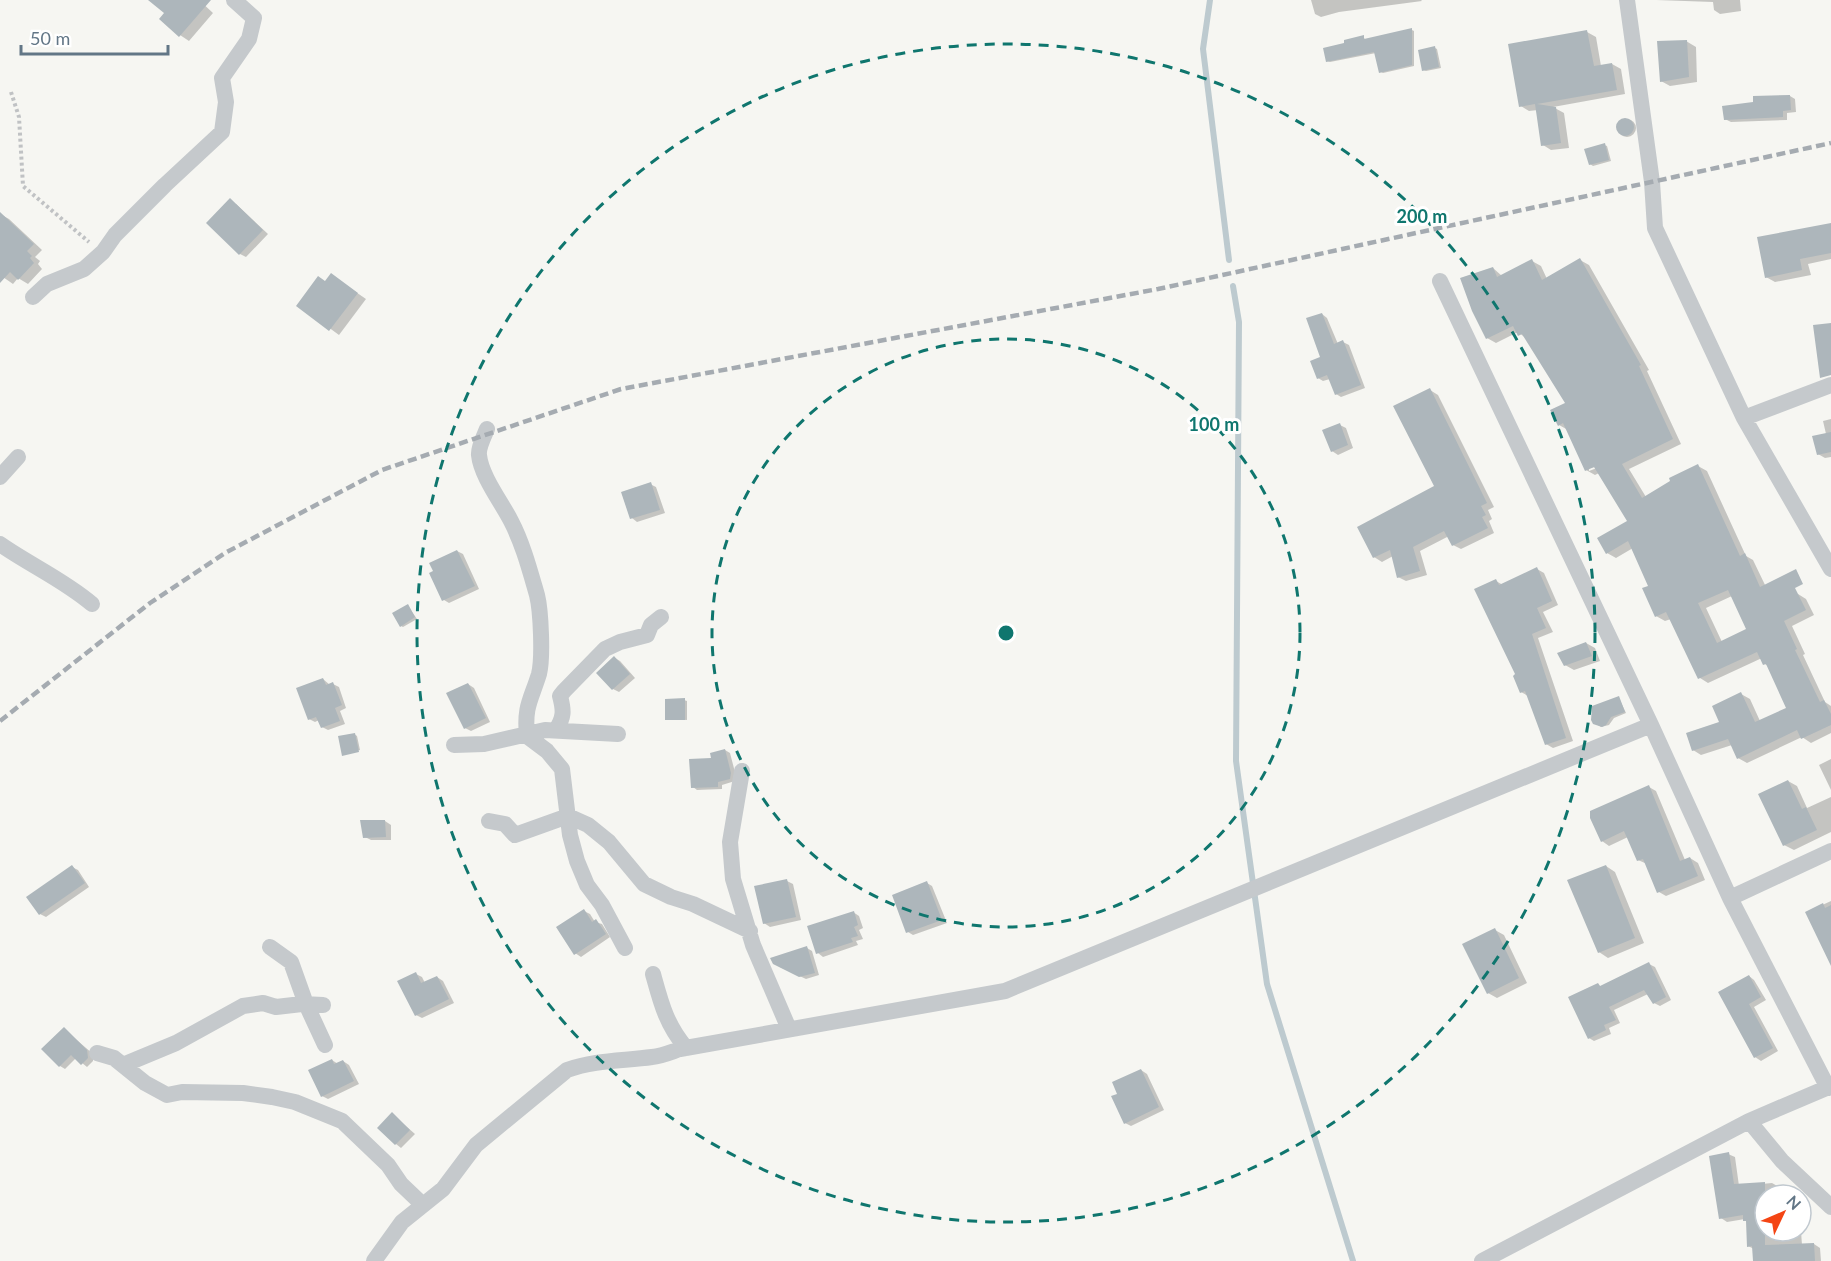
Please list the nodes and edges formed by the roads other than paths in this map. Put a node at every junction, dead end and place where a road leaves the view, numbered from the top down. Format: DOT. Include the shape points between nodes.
graph roads {
  1 [pos="234,0"];
  2 [pos="1627,0"];
  3 [pos="1440,281"];
  4 [pos="33,297"];
  5 [pos="1831,385"];
  6 [pos="1744,418"];
  7 [pos="487,429"];
  8 [pos="18,457"];
  9 [pos="0,477"];
  10 [pos="0,544"];
  11 [pos="1831,569"];
  12 [pos="92,604"];
  13 [pos="661,617"];
  14 [pos="1651,725"];
  15 [pos="556,730"];
  16 [pos="618,734"];
  17 [pos="526,736"];
  18 [pos="454,745"];
  19 [pos="742,771"];
  20 [pos="568,816"];
  21 [pos="489,821"];
  22 [pos="1831,851"];
  23 [pos="1730,898"];
  24 [pos="750,932"];
  25 [pos="270,947"];
  26 [pos="625,948"];
  27 [pos="653,974"];
  28 [pos="306,1004"];
  29 [pos="323,1005"];
  30 [pos="789,1029"];
  31 [pos="325,1045"];
  32 [pos="686,1048"];
  33 [pos="97,1053"];
  34 [pos="123,1065"];
  35 [pos="1830,1087"];
  36 [pos="1749,1121"];
  37 [pos="423,1205"];
  38 [pos="1831,1207"];
  39 [pos="375,1261"];
  40 [pos="1482,1261"];
  1 -- 4 [label="street" via="254,18 249,39 222,78 226,102 222,132 139,210 84,269 47,284"];
  2 -- 6 [label="street" via="1653,182 1655,228"];
  3 -- 14 [label="street"];
  5 -- 6 [label="street"];
  6 -- 11 [label="street"];
  7 -- 17 [label="street" via="478,454 491,488 516,533 538,599 539,672 525,718"];
  8 -- 9 [label="street"];
  10 -- 12 [label="street" via="72,587"];
  13 -- 15 [label="street" via="647,635 605,649 564,691 560,696 563,719"];
  14 -- 23 [label="street"];
  14 -- 30 [label="street" via="1005,991"];
  15 -- 16 [label="street"];
  15 -- 17 [label="street"];
  17 -- 18 [label="street"];
  17 -- 20 [label="street" via="562,769"];
  19 -- 24 [label="street" via="730,842 733,879"];
  20 -- 21 [label="street" via="515,835 505,824"];
  20 -- 24 [label="street" via="588,825 609,842 644,884"];
  20 -- 26 [label="street" via="577,861"];
  22 -- 23 [label="street"];
  23 -- 35 [label="street"];
  24 -- 30 [label="street"];
  25 -- 28 [label="street" via="291,962"];
  27 -- 32 [label="street" via="673,1032"];
  28 -- 29 [label="street"];
  28 -- 31 [label="street"];
  28 -- 34 [label="street" via="243,1006 185,1039"];
  30 -- 32 [label="street"];
  32 -- 37 [label="street" via="654,1057 584,1064 567,1070 476,1145 443,1189"];
  33 -- 34 [label="street"];
  34 -- 37 [label="street" via="167,1095 253,1094 295,1102 342,1122"];
  35 -- 36 [label="street"];
  36 -- 38 [label="street" via="1782,1161"];
  36 -- 40 [label="street"];
  37 -- 39 [label="street" via="402,1222"];
}
